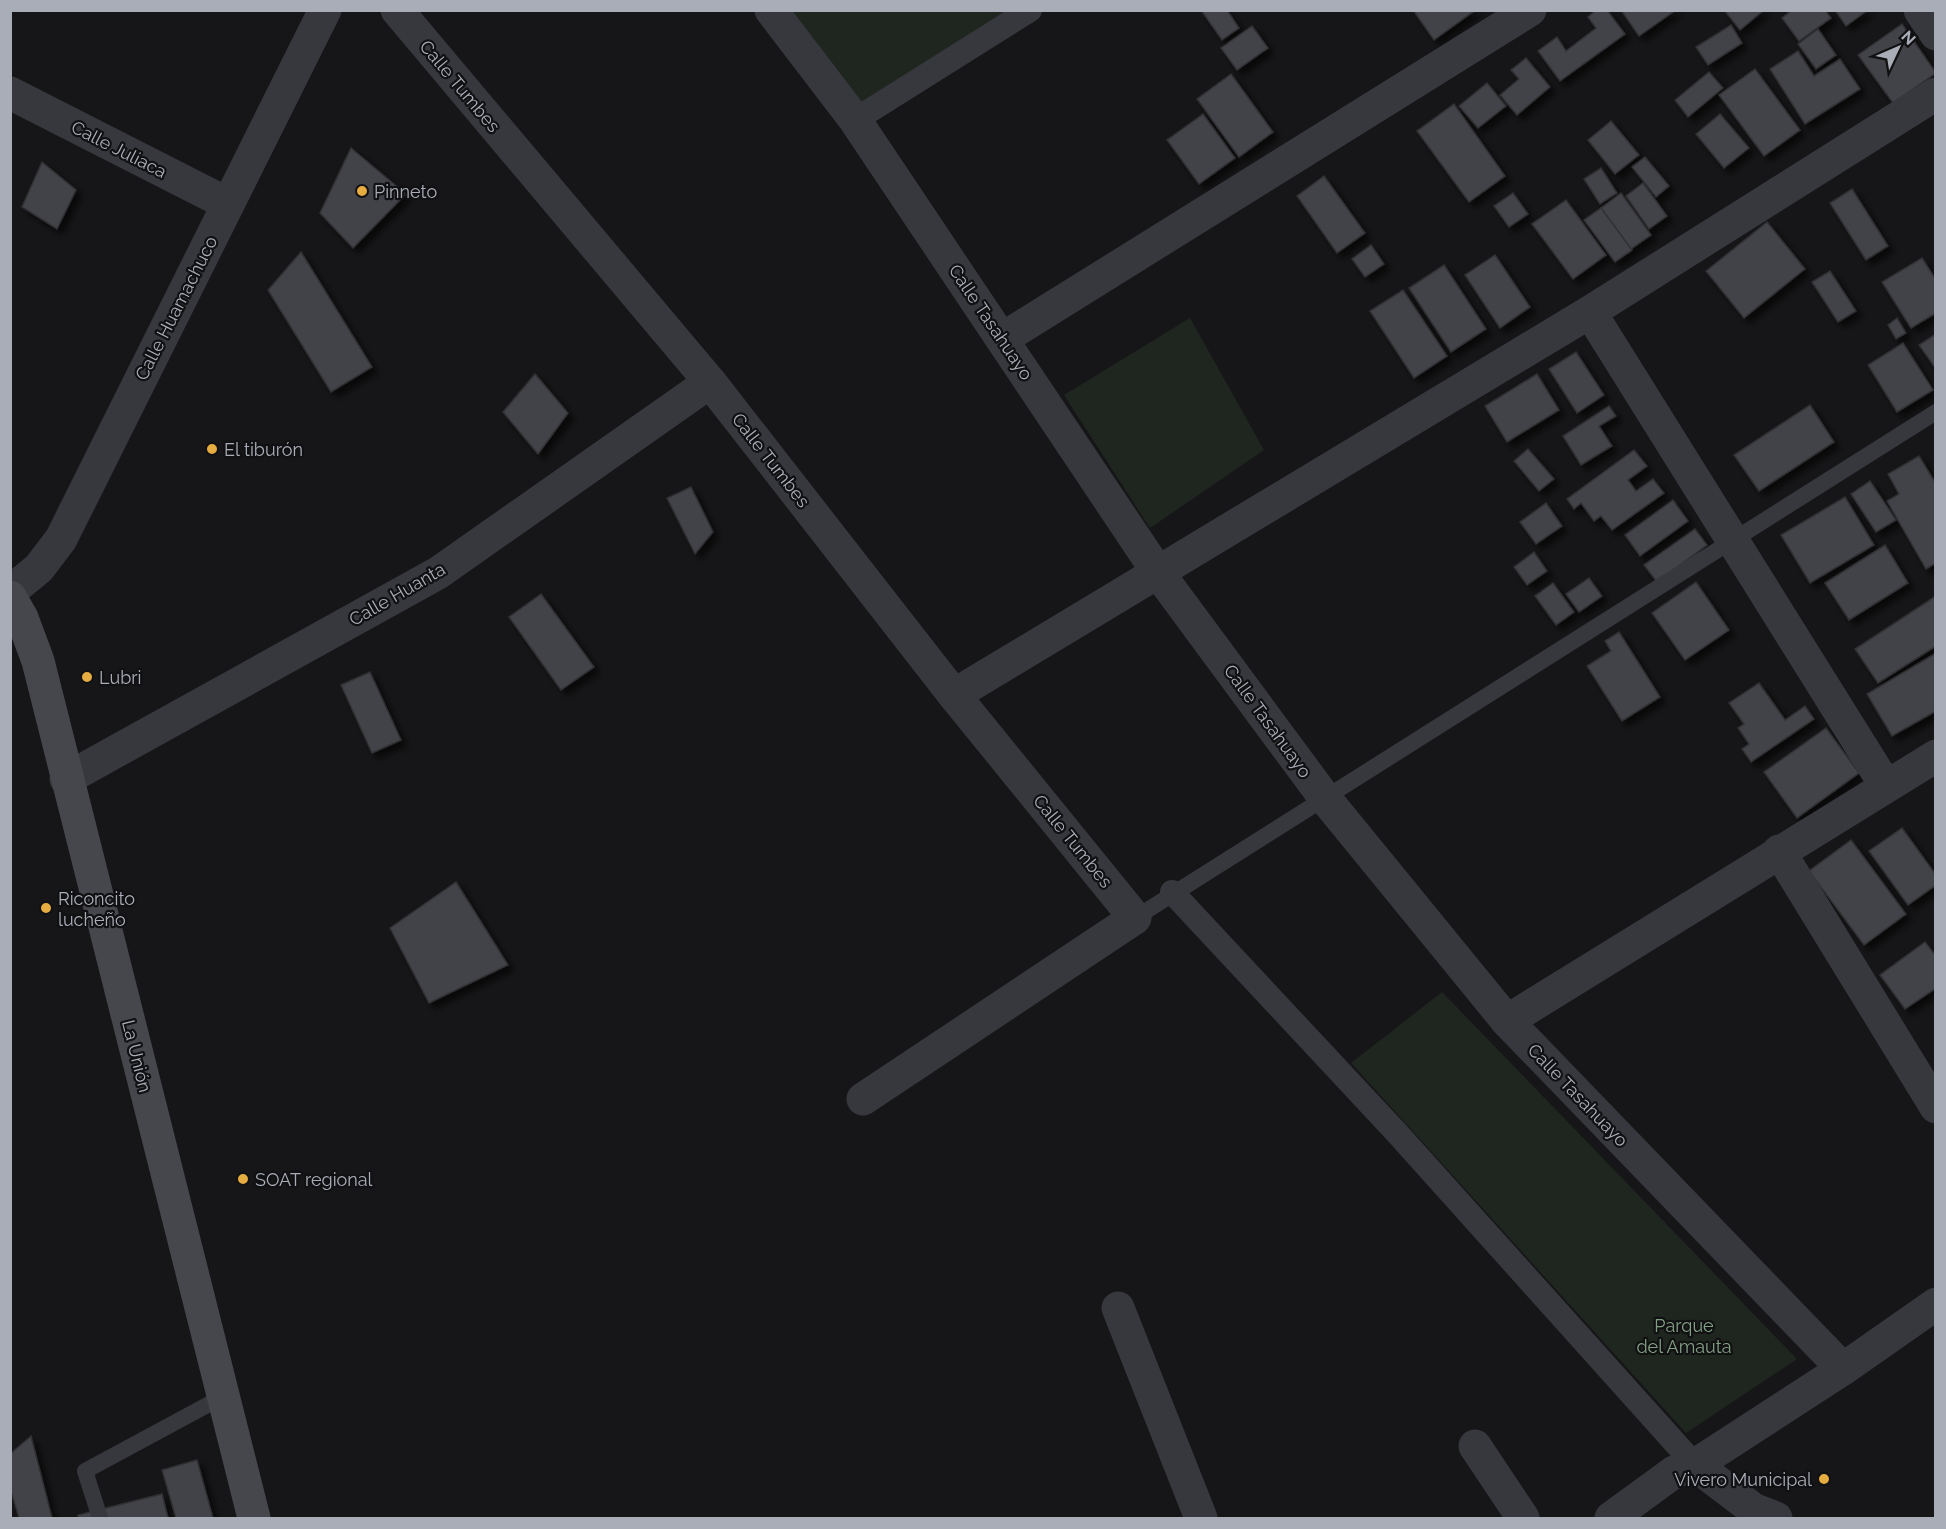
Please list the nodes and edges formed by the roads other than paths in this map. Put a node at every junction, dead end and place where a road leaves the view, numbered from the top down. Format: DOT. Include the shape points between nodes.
graph roads {
  1 [pos="325,10"];
  2 [pos="397,10"];
  3 [pos="771,10"];
  4 [pos="1030,10"];
  5 [pos="1530,10"];
  6 [pos="1920,10"];
  7 [pos="1935,34"];
  8 [pos="10,93"];
  9 [pos="1935,94"];
  10 [pos="855,120"];
  11 [pos="228,204"];
  12 [pos="1590,312"];
  13 [pos="1002,339"];
  14 [pos="710,382"];
  15 [pos="1935,412"];
  16 [pos="1733,540"];
  17 [pos="1157,571"];
  18 [pos="10,594"];
  19 [pos="954,695"];
  20 [pos="1935,756"];
  21 [pos="66,779"];
  22 [pos="1886,786"];
  23 [pos="1324,797"];
  24 [pos="1779,851"];
  25 [pos="1172,892"];
  26 [pos="1135,918"];
  27 [pos="1507,1021"];
  28 [pos="863,1099"];
  29 [pos="1935,1107"];
  30 [pos="1935,1304"];
  31 [pos="1118,1308"];
  32 [pos="1843,1369"];
  33 [pos="224,1396"];
  34 [pos="1475,1446"];
  35 [pos="1695,1465"];
  36 [pos="100,1518"];
  37 [pos="254,1518"];
  38 [pos="1202,1518"];
  39 [pos="1523,1518"];
  40 [pos="1611,1518"];
  41 [pos="1776,1518"];
  1 -- 11 [label="street, Calle Huamachuco"];
  2 -- 14 [label="street, Calle Tumbes"];
  3 -- 10 [label="street, Calle Tasahuayo"];
  4 -- 10 [label="street"];
  5 -- 13 [label="street"];
  6 -- 7 [label="street"];
  8 -- 11 [label="street, Calle Juliaca"];
  9 -- 12 [label="street"];
  10 -- 13 [label="street, Calle Tasahuayo"];
  11 -- 18 [label="street, Calle Huamachuco" via="61,539 39,568"];
  12 -- 16 [label="street"];
  12 -- 17 [label="street"];
  13 -- 17 [label="street, Calle Tasahuayo"];
  14 -- 19 [label="street, Calle Tumbes"];
  14 -- 21 [label="street, Calle Huanta" via="438,573"];
  15 -- 16 [label="lane"];
  16 -- 22 [label="street"];
  16 -- 23 [label="lane"];
  17 -- 19 [label="street"];
  17 -- 23 [label="street, Calle Tasahuayo"];
  18 -- 21 [label="main road, La Unión" via="38,661"];
  19 -- 26 [label="street, Calle Tumbes"];
  20 -- 22 [label="street"];
  21 -- 33 [label="main road, La Unión"];
  22 -- 24 [label="street"];
  23 -- 25 [label="lane"];
  23 -- 27 [label="street, Calle Tasahuayo"];
  24 -- 27 [label="street"];
  24 -- 29 [label="street"];
  25 -- 26 [label="lane"];
  25 -- 35 [label="street" via="1397,1133"];
  26 -- 28 [label="street"];
  27 -- 32 [label="street, Calle Tasahuayo"];
  30 -- 32 [label="street"];
  31 -- 38 [label="street"];
  32 -- 35 [label="street"];
  33 -- 36 [label="lane" via="85,1472"];
  33 -- 37 [label="main road, La Unión"];
  34 -- 39 [label="street"];
  35 -- 40 [label="street" via="1674,1472"];
  35 -- 41 [label="street" via="1753,1509"];
}
